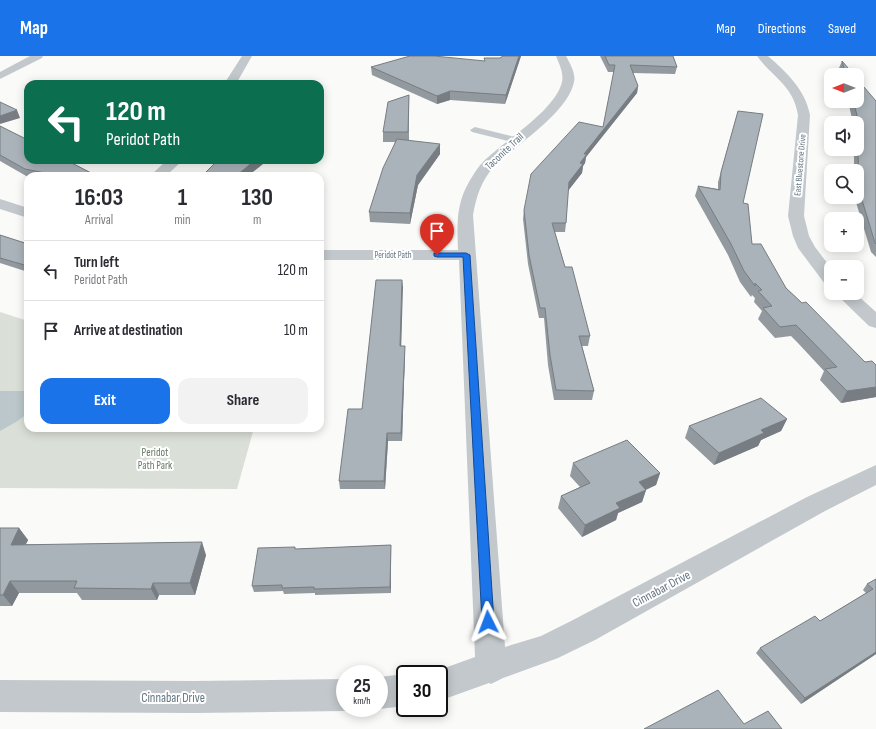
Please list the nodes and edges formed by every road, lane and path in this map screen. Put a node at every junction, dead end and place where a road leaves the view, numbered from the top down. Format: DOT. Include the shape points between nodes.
graph roads {
  1 [pos="38,56"];
  2 [pos="247,56"];
  3 [pos="562,56"];
  4 [pos="762,56"];
  5 [pos="0,76"];
  6 [pos="232,80"];
  7 [pos="474,130"];
  8 [pos="516,140"];
  9 [pos="171,164"];
  10 [pos="162,172"];
  11 [pos="0,204"];
  12 [pos="24,212"];
  13 [pos="324,255"];
  14 [pos="466,255"];
  15 [pos="824,271"];
  16 [pos="852,300"];
  17 [pos="876,322"];
  18 [pos="876,474"];
  19 [pos="491,669"];
  20 [pos="448,682"];
  21 [pos="336,695"];
  22 [pos="0,696"];
  1 -- 5 [label="street"];
  2 -- 6 [label="street"];
  3 -- 8 [label="street, Taconite Trail" via="568,78 564,93 547,113"];
  4 -- 15 [label="street, East Bluestone Drive" via="788,82 802,102 804,115 796,216 807,248"];
  7 -- 8 [label="lane"];
  8 -- 14 [label="street, Taconite Trail" via="480,173 470,193 465,215"];
  9 -- 10 [label="street"];
  11 -- 12 [label="street"];
  13 -- 14 [label="street, Peridot Path"];
  14 -- 19 [label="street, Taconite Trail"];
  16 -- 17 [label="street"];
  18 -- 19 [label="street, Cinnabar Drive" via="584,630 547,648"];
  19 -- 20 [label="street, Cinnabar Drive"];
  21 -- 22 [label="street, Cinnabar Drive"];
}
